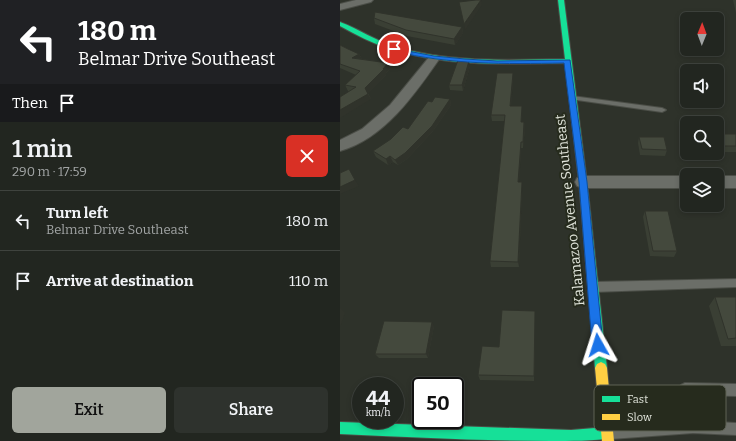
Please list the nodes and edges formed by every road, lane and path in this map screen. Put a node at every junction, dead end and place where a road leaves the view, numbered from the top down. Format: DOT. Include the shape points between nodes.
graph roads {
  1 [pos="368,0"];
  2 [pos="560,0"];
  3 [pos="340,7"];
  4 [pos="340,24"];
  5 [pos="434,58"];
  6 [pos="567,61"];
  7 [pos="572,98"];
  8 [pos="662,110"];
  9 [pos="340,146"];
  10 [pos="583,182"];
  11 [pos="680,182"];
  12 [pos="724,182"];
  13 [pos="736,182"];
  14 [pos="736,283"];
  15 [pos="592,286"];
  16 [pos="602,385"];
  17 [pos="726,390"];
  18 [pos="736,390"];
  19 [pos="340,428"];
  20 [pos="726,429"];
  21 [pos="736,429"];
  22 [pos="659,431"];
  23 [pos="607,437"];
  1 -- 3 [label="street"];
  2 -- 6 [label="main road, Kalamazoo Avenue Southeast"];
  4 -- 5 [label="main road" via="362,38 394,49"];
  5 -- 6 [label="main road" via="497,63"];
  5 -- 9 [label="street" via="395,108 367,132"];
  6 -- 7 [label="main road, Kalamazoo Avenue Southeast"];
  7 -- 8 [label="lane"];
  7 -- 10 [label="main road, Kalamazoo Avenue Southeast"];
  10 -- 11 [label="street"];
  10 -- 15 [label="main road, Kalamazoo Avenue Southeast"];
  12 -- 13 [label="street"];
  14 -- 15 [label="lane"];
  15 -- 16 [label="main road, Kalamazoo Avenue Southeast"];
  17 -- 18 [label="lane"];
  19 -- 23 [label="main road"];
  20 -- 21 [label="lane"];
  22 -- 23 [label="lane"];
}
